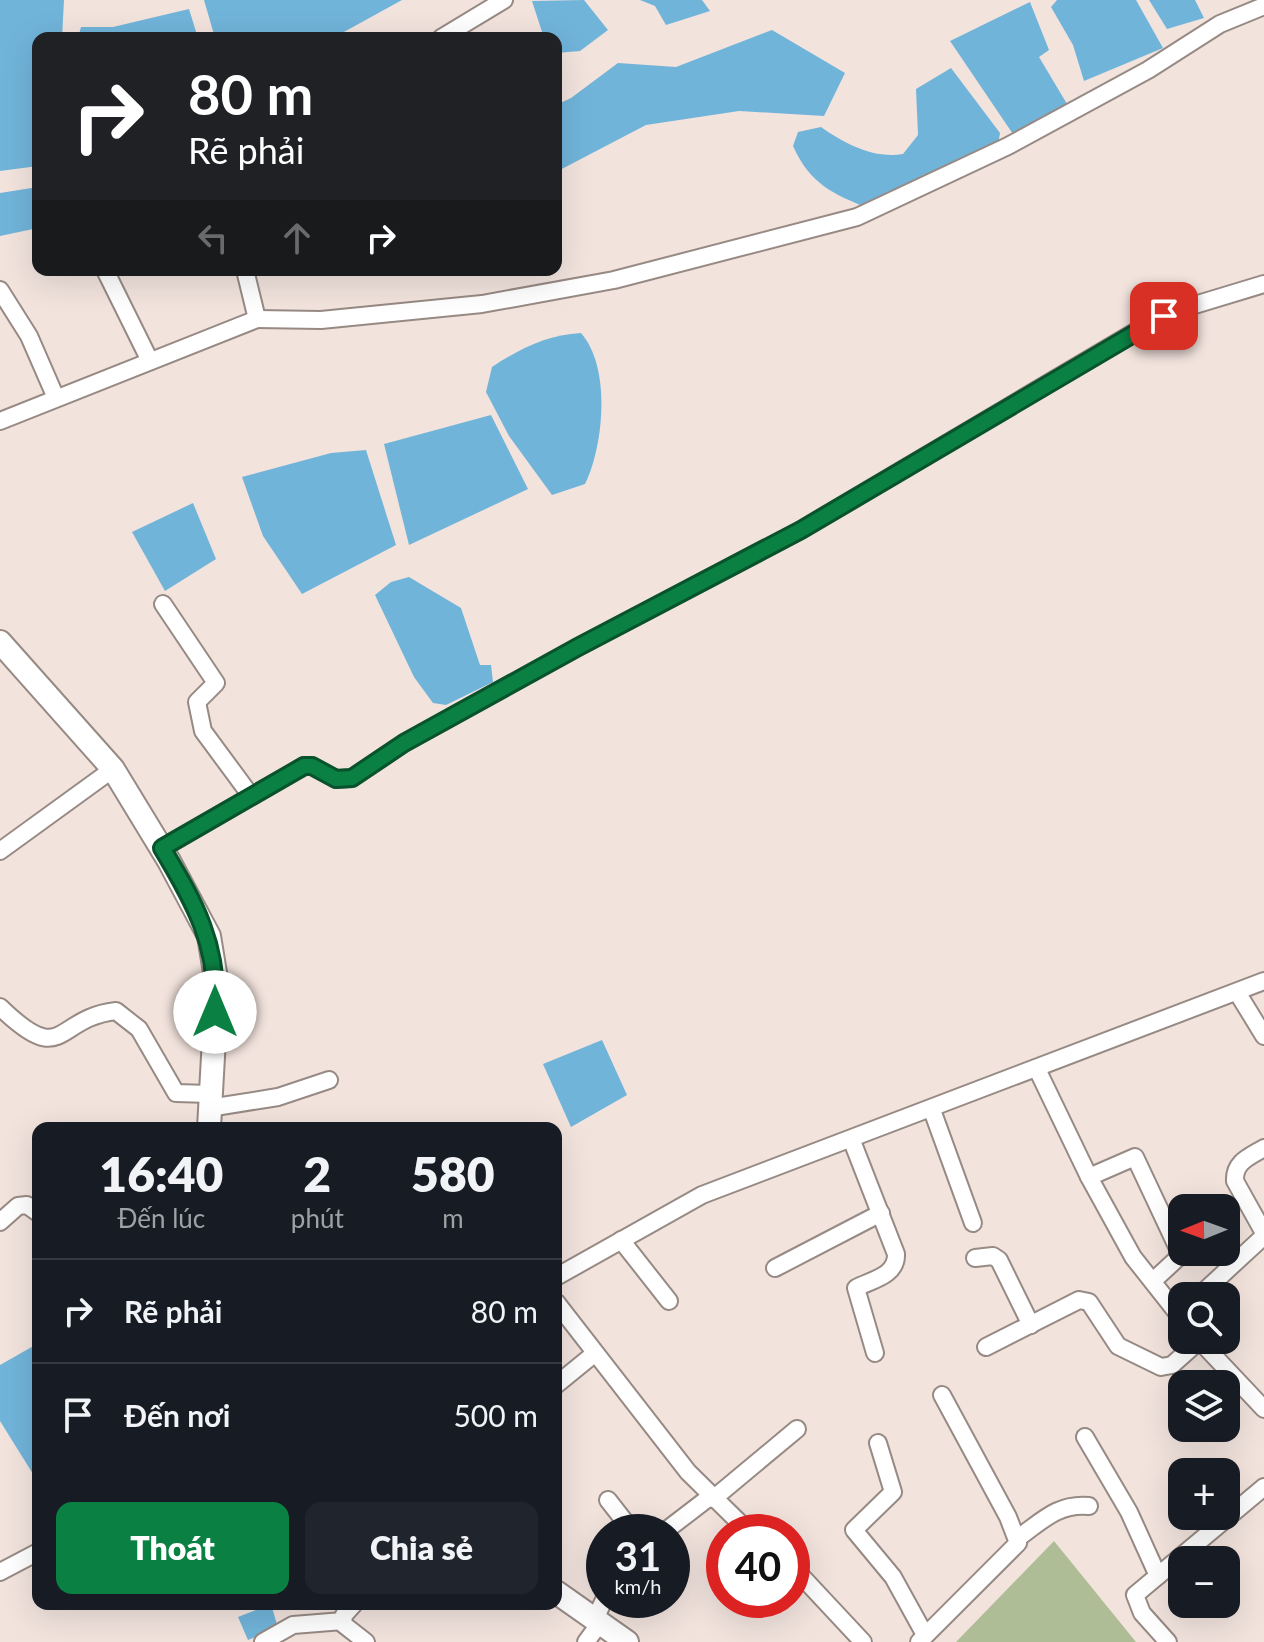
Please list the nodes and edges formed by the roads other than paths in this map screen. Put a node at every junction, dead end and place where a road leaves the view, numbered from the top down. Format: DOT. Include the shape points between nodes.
graph roads {
  1 [pos="504,0"];
  2 [pos="1264,6"];
  3 [pos="451,32"];
  4 [pos="108,276"];
  5 [pos="246,276"];
  6 [pos="1264,284"];
  7 [pos="0,290"];
  8 [pos="257,319"];
  9 [pos="150,361"];
  10 [pos="56,398"];
  11 [pos="0,421"];
  12 [pos="163,604"];
  13 [pos="0,642"];
  14 [pos="113,769"];
  15 [pos="251,796"];
  16 [pos="162,848"];
  17 [pos="0,851"];
  18 [pos="1264,981"];
  19 [pos="1237,992"];
  20 [pos="0,1007"];
  21 [pos="1264,1036"];
  22 [pos="1037,1069"];
  23 [pos="329,1080"];
  24 [pos="209,1110"];
  25 [pos="932,1110"];
  26 [pos="852,1141"];
  27 [pos="1264,1148"];
  28 [pos="1089,1177"];
  29 [pos="32,1209"];
  30 [pos="881,1213"];
  31 [pos="0,1222"];
  32 [pos="973,1223"];
  33 [pos="1264,1234"];
  34 [pos="621,1240"];
  35 [pos="975,1258"];
  36 [pos="775,1268"];
  37 [pos="562,1274"];
  38 [pos="1153,1281"];
  39 [pos="1214,1282"];
  40 [pos="1168,1300"];
  41 [pos="669,1301"];
  42 [pos="562,1310"];
  43 [pos="1031,1325"];
  44 [pos="986,1347"];
  45 [pos="875,1353"];
  46 [pos="594,1354"];
  47 [pos="1184,1354"];
  48 [pos="1213,1354"];
  49 [pos="562,1380"];
  50 [pos="942,1395"];
  51 [pos="1264,1409"];
  52 [pos="797,1429"];
  53 [pos="1085,1437"];
  54 [pos="878,1443"];
  55 [pos="1264,1487"];
  56 [pos="712,1498"];
  57 [pos="608,1500"];
  58 [pos="1089,1506"];
  59 [pos="619,1514"];
  60 [pos="689,1514"];
  61 [pos="729,1514"];
  62 [pos="1018,1538"];
  63 [pos="32,1555"];
  64 [pos="0,1572"];
  65 [pos="1158,1576"];
  66 [pos="810,1585"];
  67 [pos="562,1595"];
  68 [pos="586,1607"];
  69 [pos="350,1610"];
  70 [pos="598,1618"];
  71 [pos="604,1618"];
  72 [pos="343,1621"];
  73 [pos="922,1639"];
  74 [pos="263,1642"];
  75 [pos="366,1642"];
  76 [pos="586,1642"];
  77 [pos="627,1642"];
  78 [pos="863,1642"];
  79 [pos="1168,1642"];
  1 -- 3 [label="street"];
  2 -- 8 [label="street" via="1220,24 1022,139 857,217 614,280 482,304 321,320"];
  4 -- 9 [label="street"];
  5 -- 8 [label="street"];
  6 -- 15 [label="street" via="1150,323 801,530 404,743 352,778 336,779 309,765"];
  7 -- 10 [label="street" via="29,336"];
  8 -- 9 [label="street"];
  9 -- 10 [label="street"];
  10 -- 11 [label="street"];
  12 -- 15 [label="street" via="216,683 197,702 199,725"];
  13 -- 14 [label="street"];
  14 -- 16 [label="street"];
  14 -- 17 [label="street"];
  15 -- 16 [label="street"];
  16 -- 24 [label="street" via="209,936 217,985"];
  18 -- 19 [label="street"];
  19 -- 21 [label="street"];
  19 -- 22 [label="street"];
  20 -- 24 [label="street" via="39,1038 53,1038 116,1011 139,1029 176,1093"];
  22 -- 25 [label="street"];
  22 -- 28 [label="street"];
  23 -- 24 [label="street" via="278,1097"];
  25 -- 26 [label="street"];
  25 -- 32 [label="street"];
  26 -- 30 [label="street"];
  26 -- 34 [label="street" via="702,1195"];
  27 -- 33 [label="street" via="1239,1164 1235,1181"];
  28 -- 38 [label="street" via="1133,1257"];
  28 -- 38 [label="street" via="1135,1157 1181,1255"];
  29 -- 31 [label="street" via="18,1206"];
  30 -- 36 [label="street"];
  30 -- 45 [label="street" via="897,1261 855,1293"];
  33 -- 39 [label="street"];
  34 -- 37 [label="street"];
  34 -- 41 [label="street"];
  35 -- 43 [label="street" via="999,1260"];
  38 -- 40 [label="street"];
  42 -- 46 [label="street"];
  43 -- 44 [label="street"];
  43 -- 47 [label="street" via="1084,1300 1118,1346 1161,1367"];
  46 -- 49 [label="street"];
  46 -- 56 [label="street"];
  48 -- 51 [label="street"];
  50 -- 62 [label="street"];
  52 -- 56 [label="street"];
  53 -- 65 [label="street" via="1129,1512"];
  54 -- 73 [label="street" via="893,1492 854,1530 893,1577"];
  55 -- 65 [label="street"];
  56 -- 60 [label="street"];
  56 -- 61 [label="street"];
  57 -- 59 [label="street"];
  58 -- 62 [label="street" via="1057,1510"];
  62 -- 73 [label="street"];
  63 -- 64 [label="street"];
  65 -- 79 [label="street" via="1134,1599"];
  66 -- 78 [label="street"];
  67 -- 68 [label="street"];
  69 -- 72 [label="street"];
  70 -- 76 [label="street"];
  71 -- 77 [label="street"];
  72 -- 74 [label="street" via="293,1625"];
  72 -- 75 [label="street"];
}
